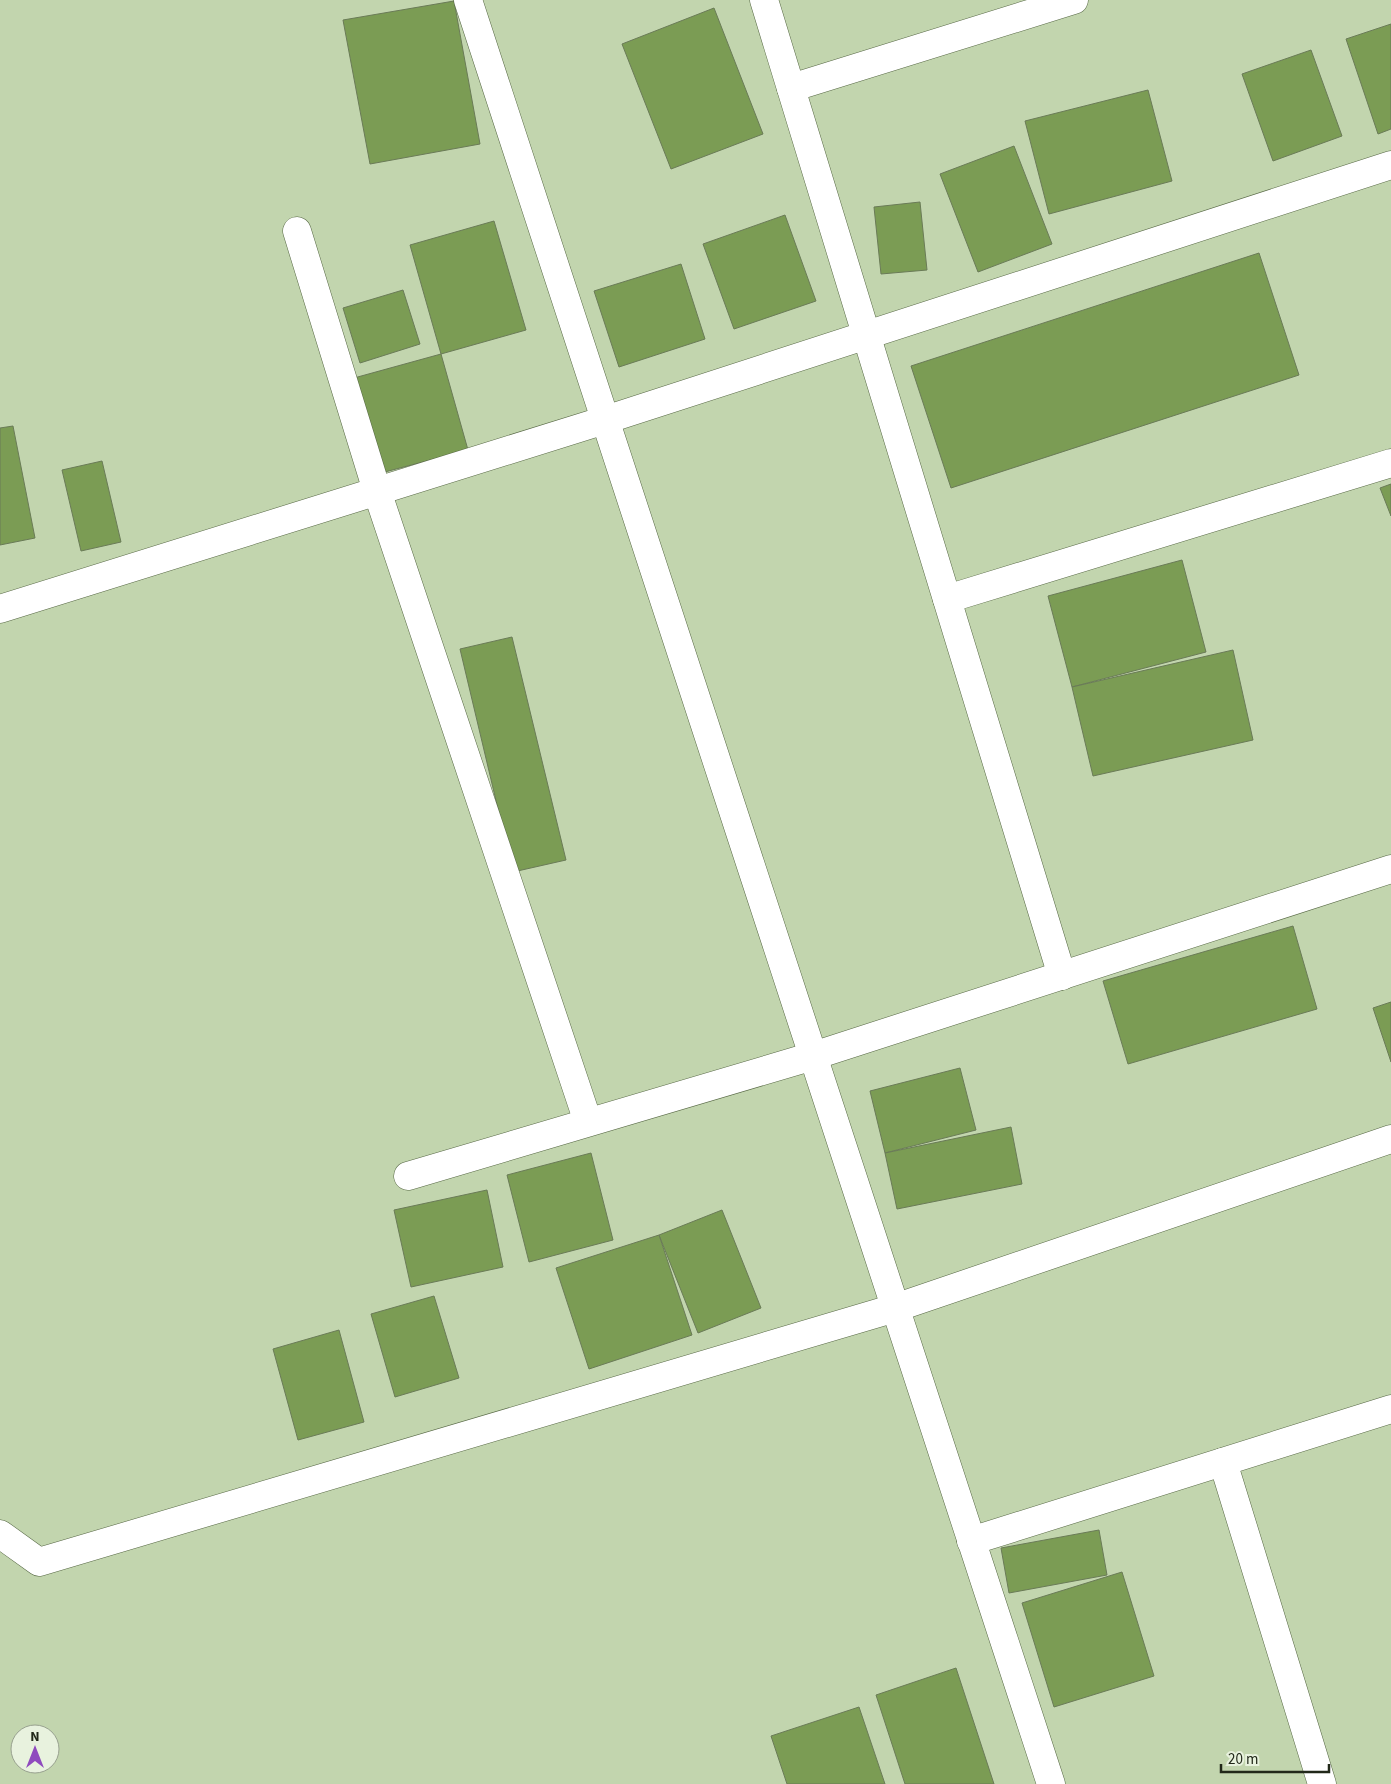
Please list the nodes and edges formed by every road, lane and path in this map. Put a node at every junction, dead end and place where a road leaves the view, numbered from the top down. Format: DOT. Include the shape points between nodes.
graph roads {
  1 [pos="468,0"];
  2 [pos="764,0"];
  3 [pos="1074,0"];
  4 [pos="791,88"];
  5 [pos="1391,165"];
  6 [pos="297,231"];
  7 [pos="868,334"];
  8 [pos="605,420"];
  9 [pos="1391,463"];
  10 [pos="376,491"];
  11 [pos="947,598"];
  12 [pos="0,609"];
  13 [pos="1391,869"];
  14 [pos="1062,976"];
  15 [pos="813,1056"];
  16 [pos="588,1122"];
  17 [pos="1391,1139"];
  18 [pos="408,1176"];
  19 [pos="895,1308"];
  20 [pos="1391,1409"];
  21 [pos="1222,1462"];
  22 [pos="0,1534"];
  23 [pos="971,1542"];
  24 [pos="1050,1784"];
  25 [pos="1322,1784"];
  1 -- 8 [label="street"];
  2 -- 4 [label="street"];
  3 -- 4 [label="street"];
  4 -- 7 [label="street"];
  5 -- 7 [label="street"];
  6 -- 10 [label="street"];
  7 -- 8 [label="street"];
  7 -- 11 [label="street"];
  8 -- 10 [label="street"];
  8 -- 15 [label="street"];
  9 -- 11 [label="street"];
  10 -- 12 [label="street"];
  10 -- 16 [label="street"];
  11 -- 14 [label="street"];
  13 -- 14 [label="street"];
  14 -- 15 [label="street"];
  15 -- 16 [label="street"];
  15 -- 19 [label="street"];
  16 -- 18 [label="street"];
  17 -- 19 [label="street"];
  19 -- 22 [label="street" via="39,1562"];
  19 -- 23 [label="street"];
  20 -- 21 [label="street"];
  21 -- 23 [label="street"];
  21 -- 25 [label="street"];
  23 -- 24 [label="street"];
}
